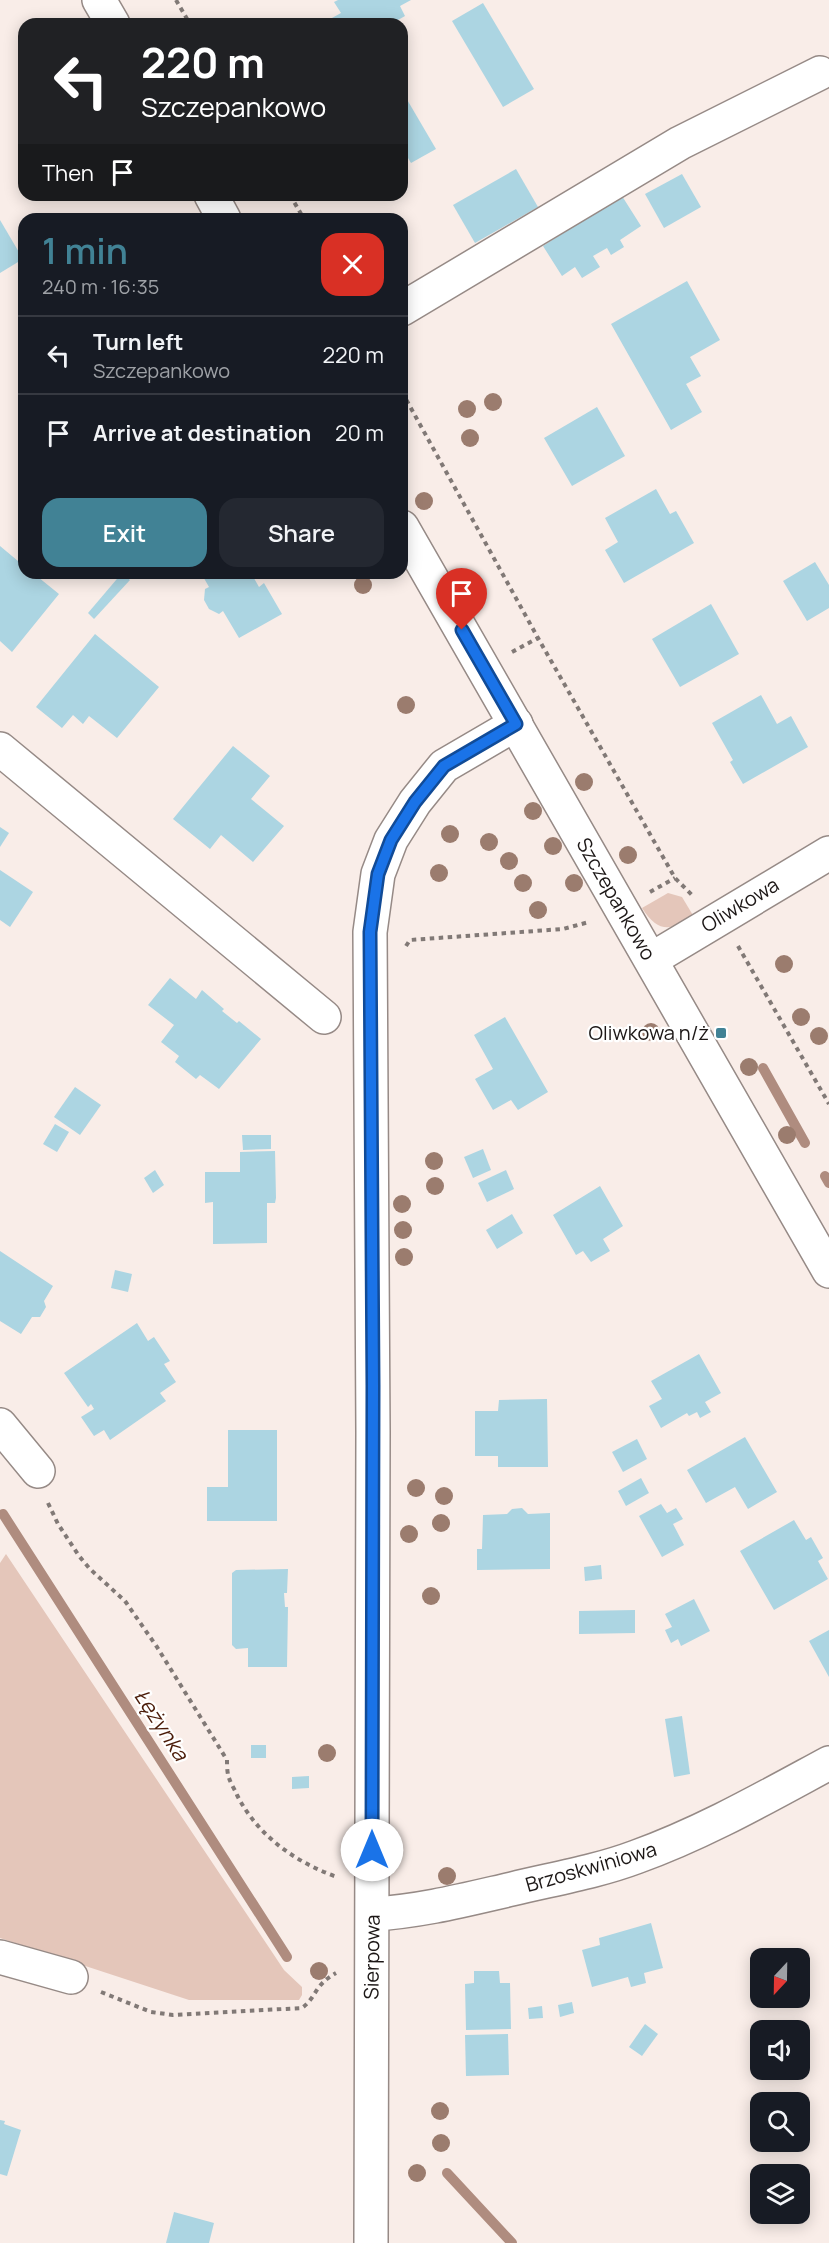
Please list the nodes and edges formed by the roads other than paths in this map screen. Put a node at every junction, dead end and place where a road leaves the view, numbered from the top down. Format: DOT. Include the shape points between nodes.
graph roads {
  1 [pos="99,0"];
  2 [pos="110,18"];
  3 [pos="820,73"];
  4 [pos="408,305"];
  5 [pos="408,537"];
  6 [pos="516,724"];
  7 [pos="0,749"];
  8 [pos="829,853"];
  9 [pos="651,959"];
  10 [pos="324,1017"];
  11 [pos="829,1270"];
  12 [pos="0,1425"];
  13 [pos="39,1471"];
  14 [pos="829,1763"];
  15 [pos="372,1901"];
  16 [pos="0,1957"];
  17 [pos="70,1977"];
  18 [pos="371,2243"];
  1 -- 2 [label="street"];
  3 -- 4 [label="street" via="680,143"];
  5 -- 6 [label="street, Szczepankowo"];
  6 -- 9 [label="street, Szczepankowo"];
  6 -- 15 [label="street, Sierpowa" via="444,766 415,802 391,840 378,874 370,932"];
  7 -- 10 [label="street"];
  8 -- 9 [label="street, Oliwkowa"];
  9 -- 11 [label="street, Szczepankowo"];
  12 -- 13 [label="street"];
  14 -- 15 [label="street, Brzoskwiniowa" via="714,1825 592,1871 411,1912"];
  15 -- 18 [label="street, Sierpowa"];
  16 -- 17 [label="street"];
}
